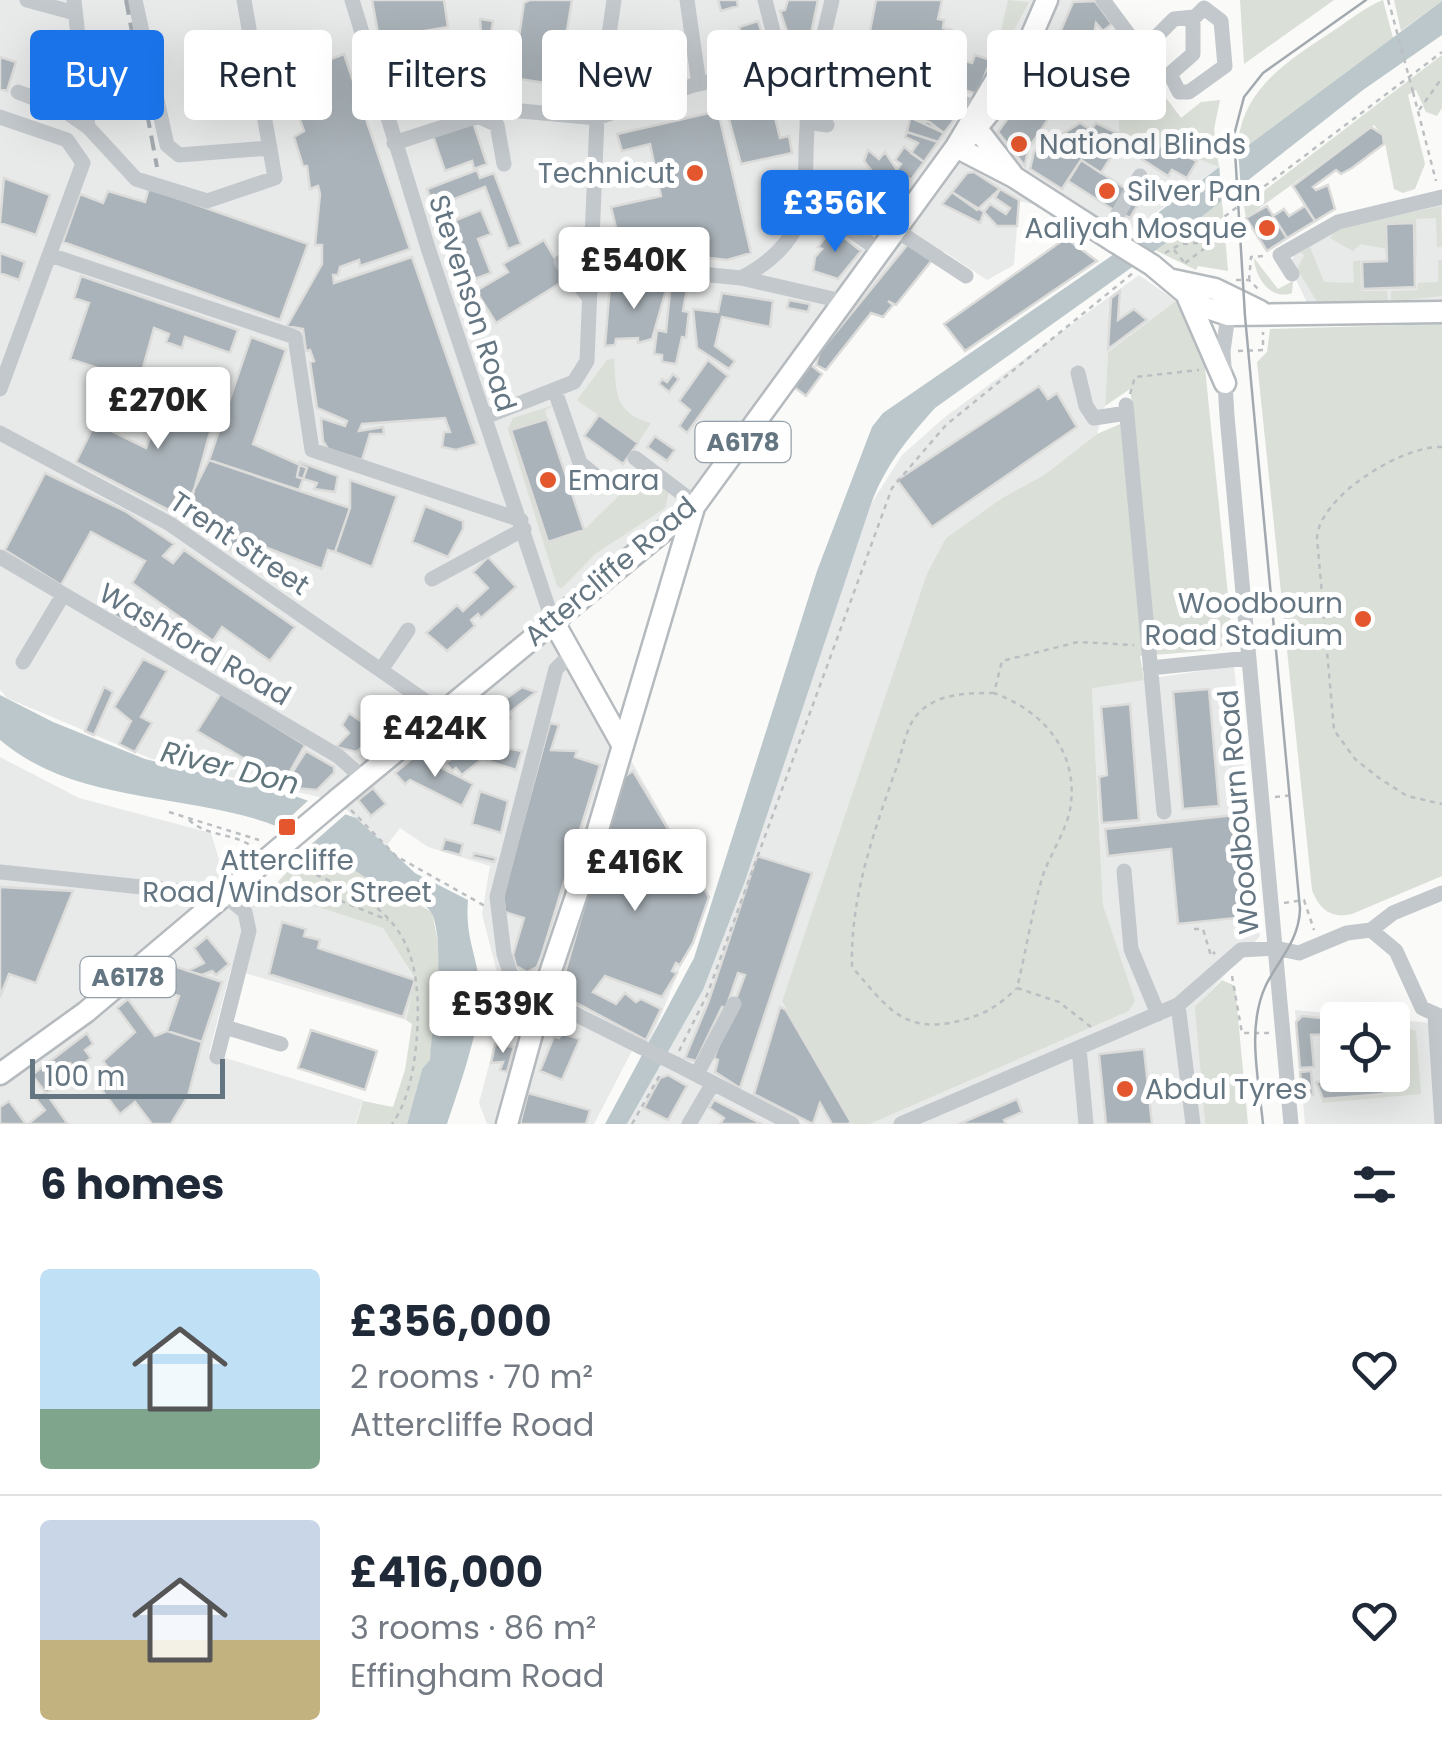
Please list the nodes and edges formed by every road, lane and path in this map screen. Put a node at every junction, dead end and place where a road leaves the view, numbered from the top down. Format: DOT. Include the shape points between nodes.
graph roads {
  1 [pos="27,0"];
  2 [pos="135,0"];
  3 [pos="244,0"];
  4 [pos="352,0"];
  5 [pos="614,0"];
  6 [pos="687,0"];
  7 [pos="765,0"];
  8 [pos="832,0"];
  9 [pos="1048,0"];
  10 [pos="1103,0"];
  11 [pos="1388,0"];
  12 [pos="74,7"];
  13 [pos="1201,8"];
  14 [pos="360,30"];
  15 [pos="610,30"];
  16 [pos="773,30"];
  17 [pos="825,30"];
  18 [pos="1035,30"];
  19 [pos="1125,30"];
  20 [pos="1163,30"];
  21 [pos="1442,52"];
  22 [pos="1442,78"];
  23 [pos="707,82"];
  24 [pos="699,84"];
  25 [pos="687,88"];
  26 [pos="18,92"];
  27 [pos="987,94"];
  28 [pos="967,105"];
  29 [pos="978,108"];
  30 [pos="987,112"];
  31 [pos="1418,112"];
  32 [pos="0,116"];
  33 [pos="387,120"];
  34 [pos="597,120"];
  35 [pos="81,122"];
  36 [pos="807,122"];
  37 [pos="827,125"];
  38 [pos="972,129"];
  39 [pos="394,143"];
  40 [pos="72,145"];
  41 [pos="270,148"];
  42 [pos="956,148"];
  43 [pos="504,164"];
  44 [pos="1140,176"];
  45 [pos="1014,177"];
  46 [pos="1441,197"];
  47 [pos="804,198"];
  48 [pos="896,230"];
  49 [pos="792,238"];
  50 [pos="1110,239"];
  51 [pos="809,242"];
  52 [pos="1182,244"];
  53 [pos="1173,249"];
  54 [pos="880,251"];
  55 [pos="50,255"];
  56 [pos="1251,257"];
  57 [pos="561,262"];
  58 [pos="590,262"];
  59 [pos="1151,262"];
  60 [pos="1292,274"];
  61 [pos="966,276"];
  62 [pos="741,278"];
  63 [pos="1184,281"];
  64 [pos="830,294"];
  65 [pos="588,296"];
  66 [pos="1254,301"];
  67 [pos="1442,312"];
  68 [pos="1228,315"];
  69 [pos="1237,350"];
  70 [pos="1078,373"];
  71 [pos="1222,376"];
  72 [pos="0,389"];
  73 [pos="554,391"];
  74 [pos="1127,409"];
  75 [pos="484,417"];
  76 [pos="0,433"];
  77 [pos="1442,447"];
  78 [pos="635,458"];
  79 [pos="606,484"];
  80 [pos="696,504"];
  81 [pos="523,525"];
  82 [pos="0,556"];
  83 [pos="432,579"];
  84 [pos="62,595"];
  85 [pos="552,620"];
  86 [pos="408,630"];
  87 [pos="1148,644"];
  88 [pos="1249,658"];
  89 [pos="23,662"];
  90 [pos="564,662"];
  91 [pos="1150,668"];
  92 [pos="381,670"];
  93 [pos="994,693"];
  94 [pos="636,703"];
  95 [pos="440,712"];
  96 [pos="604,713"];
  97 [pos="623,746"];
  98 [pos="363,778"];
  99 [pos="1293,795"];
  100 [pos="1279,796"];
  101 [pos="339,799"];
  102 [pos="1442,804"];
  103 [pos="169,812"];
  104 [pos="1164,812"];
  105 [pos="188,819"];
  106 [pos="269,855"];
  107 [pos="1124,871"];
  108 [pos="0,872"];
  109 [pos="260,882"];
  110 [pos="266,886"];
  111 [pos="1442,893"];
  112 [pos="233,902"];
  113 [pos="498,909"];
  114 [pos="1272,910"];
  115 [pos="389,920"];
  116 [pos="1194,929"];
  117 [pos="1371,930"];
  118 [pos="1320,945"];
  119 [pos="1276,948"];
  120 [pos="1220,956"];
  121 [pos="1017,988"];
  122 [pos="542,997"];
  123 [pos="734,1004"];
  124 [pos="1178,1005"];
  125 [pos="1158,1014"];
  126 [pos="1438,1017"];
  127 [pos="225,1027"];
  128 [pos="1268,1031"];
  129 [pos="689,1036"];
  130 [pos="1104,1038"];
  131 [pos="282,1044"];
  132 [pos="1079,1048"];
  133 [pos="217,1057"];
  134 [pos="675,1062"];
  135 [pos="0,1074"];
  136 [pos="697,1074"];
  137 [pos="713,1082"];
  138 [pos="942,1116"];
  139 [pos="392,1124"];
  140 [pos="507,1124"];
  141 [pos="632,1124"];
  142 [pos="690,1124"];
  143 [pos="792,1124"];
  144 [pos="901,1124"];
  145 [pos="1086,1124"];
  146 [pos="1193,1124"];
  147 [pos="1292,1124"];
  148 [pos="1442,1124"];
  1 -- 12 [label="street"];
  2 -- 41 [label="street" via="167,145 179,155"];
  3 -- 41 [label="street"];
  4 -- 14 [label="street, Stevenson Road"];
  5 -- 15 [label="street"];
  6 -- 24 [label="street"];
  7 -- 16 [label="street"];
  8 -- 17 [label="street"];
  9 -- 18 [label="main road, Attercliffe Road / A6178"];
  10 -- 19 [label="street"];
  11 -- 31 [label="path, bridge"];
  12 -- 35 [label="street"];
  13 -- 13 [label="street" via="1192,54 1170,74 1179,92 1225,66 1221,21"];
  13 -- 20 [label="street"];
  21 -- 52 [label="path"];
  22 -- 31 [label="path"];
  23 -- 24 [label="street"];
  24 -- 25 [label="street"];
  26 -- 35 [label="street"];
  27 -- 29 [label="main road, Attercliffe Road / A6178"];
  28 -- 29 [label="street"];
  29 -- 38 [label="main road, Attercliffe Road / A6178"];
  30 -- 38 [label="main road, Attercliffe Road / A6178"];
  31 -- 46 [label="path"];
  32 -- 40 [label="street"];
  33 -- 39 [label="street, Stevenson Road"];
  34 -- 58 [label="street" via="600,177"];
  35 -- 40 [label="street"];
  35 -- 41 [label="street" via="136,179 207,201 275,178"];
  36 -- 37 [label="street"];
  36 -- 47 [label="street"];
  38 -- 42 [label="main road, Attercliffe Road / A6178"];
  38 -- 45 [label="main road"];
  39 -- 43 [label="street" via="478,116 497,125"];
  39 -- 75 [label="street, Stevenson Road"];
  40 -- 55 [label="street" via="82,163"];
  42 -- 45 [label="main road"];
  42 -- 48 [label="main road, Attercliffe Road / A6178"];
  44 -- 50 [label="street"];
  45 -- 50 [label="main road"];
  46 -- 60 [label="street" via="1331,225 1280,255"];
  47 -- 49 [label="street"];
  47 -- 54 [label="street"];
  48 -- 54 [label="main road, Attercliffe Road / A6178"];
  48 -- 61 [label="street"];
  49 -- 51 [label="street"];
  49 -- 62 [label="street" via="770,263"];
  50 -- 59 [label="main road, bridge"];
  52 -- 53 [label="path"];
  52 -- 63 [label="path" via="1213,242"];
  53 -- 59 [label="path"];
  53 -- 63 [label="path"];
  54 -- 64 [label="main road, Attercliffe Road / A6178"];
  55 -- 72 [label="street"];
  55 -- 81 [label="street" via="295,337 312,450"];
  56 -- 66 [label="path"];
  57 -- 65 [label="street"];
  58 -- 62 [label="street"];
  58 -- 65 [label="street"];
  59 -- 63 [label="main road"];
  59 -- 129 [label="path" via="946,425 892,488"];
  62 -- 64 [label="street"];
  63 -- 66 [label="main road"];
  63 -- 68 [label="main road"];
  63 -- 71 [label="main road"];
  64 -- 80 [label="main road, Attercliffe Road / A6178"];
  65 -- 73 [label="street" via="587,361 574,382"];
  66 -- 67 [label="main road" via="1318,316"];
  66 -- 68 [label="main road"];
  66 -- 69 [label="path" via="1263,350"];
  68 -- 71 [label="street, Woodbourn Road"];
  70 -- 74 [label="street" via="1094,418"];
  71 -- 74 [label="path" via="1135,377"];
  71 -- 88 [label="street, Woodbourn Road"];
  73 -- 75 [label="street"];
  73 -- 79 [label="street" via="580,463"];
  74 -- 87 [label="street"];
  75 -- 81 [label="street, Stevenson Road"];
  76 -- 92 [label="street, Trent Street" via="170,524"];
  77 -- 102 [label="path" via="1416,448 1336,499 1323,513 1318,538 1334,730 1380,778 1408,796"];
  78 -- 80 [label="street"];
  80 -- 85 [label="main road, Attercliffe Road / A6178"];
  80 -- 94 [label="main road"];
  81 -- 83 [label="street"];
  81 -- 85 [label="street, Stevenson Road"];
  82 -- 84 [label="street, Washford Road"];
  84 -- 89 [label="street"];
  84 -- 98 [label="street, Washford Road" via="338,756"];
  85 -- 90 [label="main road"];
  85 -- 95 [label="main road, Attercliffe Road / A6178"];
  86 -- 92 [label="street"];
  87 -- 91 [label="street"];
  87 -- 93 [label="path" via="1078,642 1002,661"];
  88 -- 91 [label="street"];
  88 -- 114 [label="street, Woodbourn Road"];
  90 -- 96 [label="main road"];
  90 -- 113 [label="street"];
  91 -- 104 [label="street"];
  92 -- 95 [label="street, Trent Street"];
  93 -- 121 [label="path" via="1042,720 1066,753 1072,804 1043,876"];
  93 -- 121 [label="path" via="959,694 914,718 868,850 851,926 852,967 911,1024 938,1026 993,1012"];
  94 -- 96 [label="main road"];
  94 -- 97 [label="main road"];
  95 -- 98 [label="main road, Attercliffe Road / A6178"];
  96 -- 97 [label="main road"];
  97 -- 122 [label="main road"];
  98 -- 101 [label="main road, Attercliffe Road / A6178"];
  99 -- 100 [label="path"];
  101 -- 106 [label="main road, Attercliffe Road / A6178, bridge"];
  101 -- 113 [label="path" via="396,856"];
  103 -- 105 [label="path"];
  105 -- 106 [label="path" via="204,834 238,838"];
  105 -- 106 [label="path" via="254,835"];
  106 -- 112 [label="main road, Attercliffe Road / A6178"];
  106 -- 115 [label="path" via="356,892"];
  107 -- 125 [label="street" via="1131,949"];
  108 -- 112 [label="street"];
  109 -- 110 [label="path"];
  110 -- 112 [label="path"];
  110 -- 115 [label="path" via="314,890"];
  111 -- 117 [label="street"];
  112 -- 127 [label="street" via="249,931"];
  112 -- 135 [label="main road, Attercliffe Road / A6178"];
  113 -- 122 [label="street" via="510,973"];
  114 -- 118 [label="path" via="1304,900"];
  114 -- 119 [label="street, Woodbourn Road"];
  115 -- 139 [label="path" via="414,956 419,980 415,1061"];
  116 -- 120 [label="path" via="1203,928 1210,956"];
  117 -- 118 [label="street"];
  117 -- 126 [label="street" via="1389,941 1422,1008"];
  118 -- 119 [label="street" via="1299,953"];
  119 -- 120 [label="street"];
  119 -- 147 [label="street, Woodbourn Road"];
  120 -- 124 [label="street"];
  120 -- 128 [label="path" via="1236,982 1242,1033"];
  121 -- 130 [label="path" via="1059,1002"];
  122 -- 134 [label="street, bridge"];
  122 -- 140 [label="main road"];
  123 -- 136 [label="street"];
  124 -- 125 [label="street"];
  124 -- 146 [label="street"];
  125 -- 130 [label="street"];
  126 -- 148 [label="street"];
  127 -- 131 [label="street"];
  127 -- 133 [label="street"];
  129 -- 134 [label="path"];
  129 -- 134 [label="path"];
  130 -- 132 [label="street"];
  132 -- 138 [label="street"];
  132 -- 145 [label="street"];
  134 -- 136 [label="street"];
  134 -- 141 [label="path"];
  136 -- 137 [label="street"];
  137 -- 142 [label="street"];
  137 -- 143 [label="street"];
  138 -- 144 [label="street"];
}
